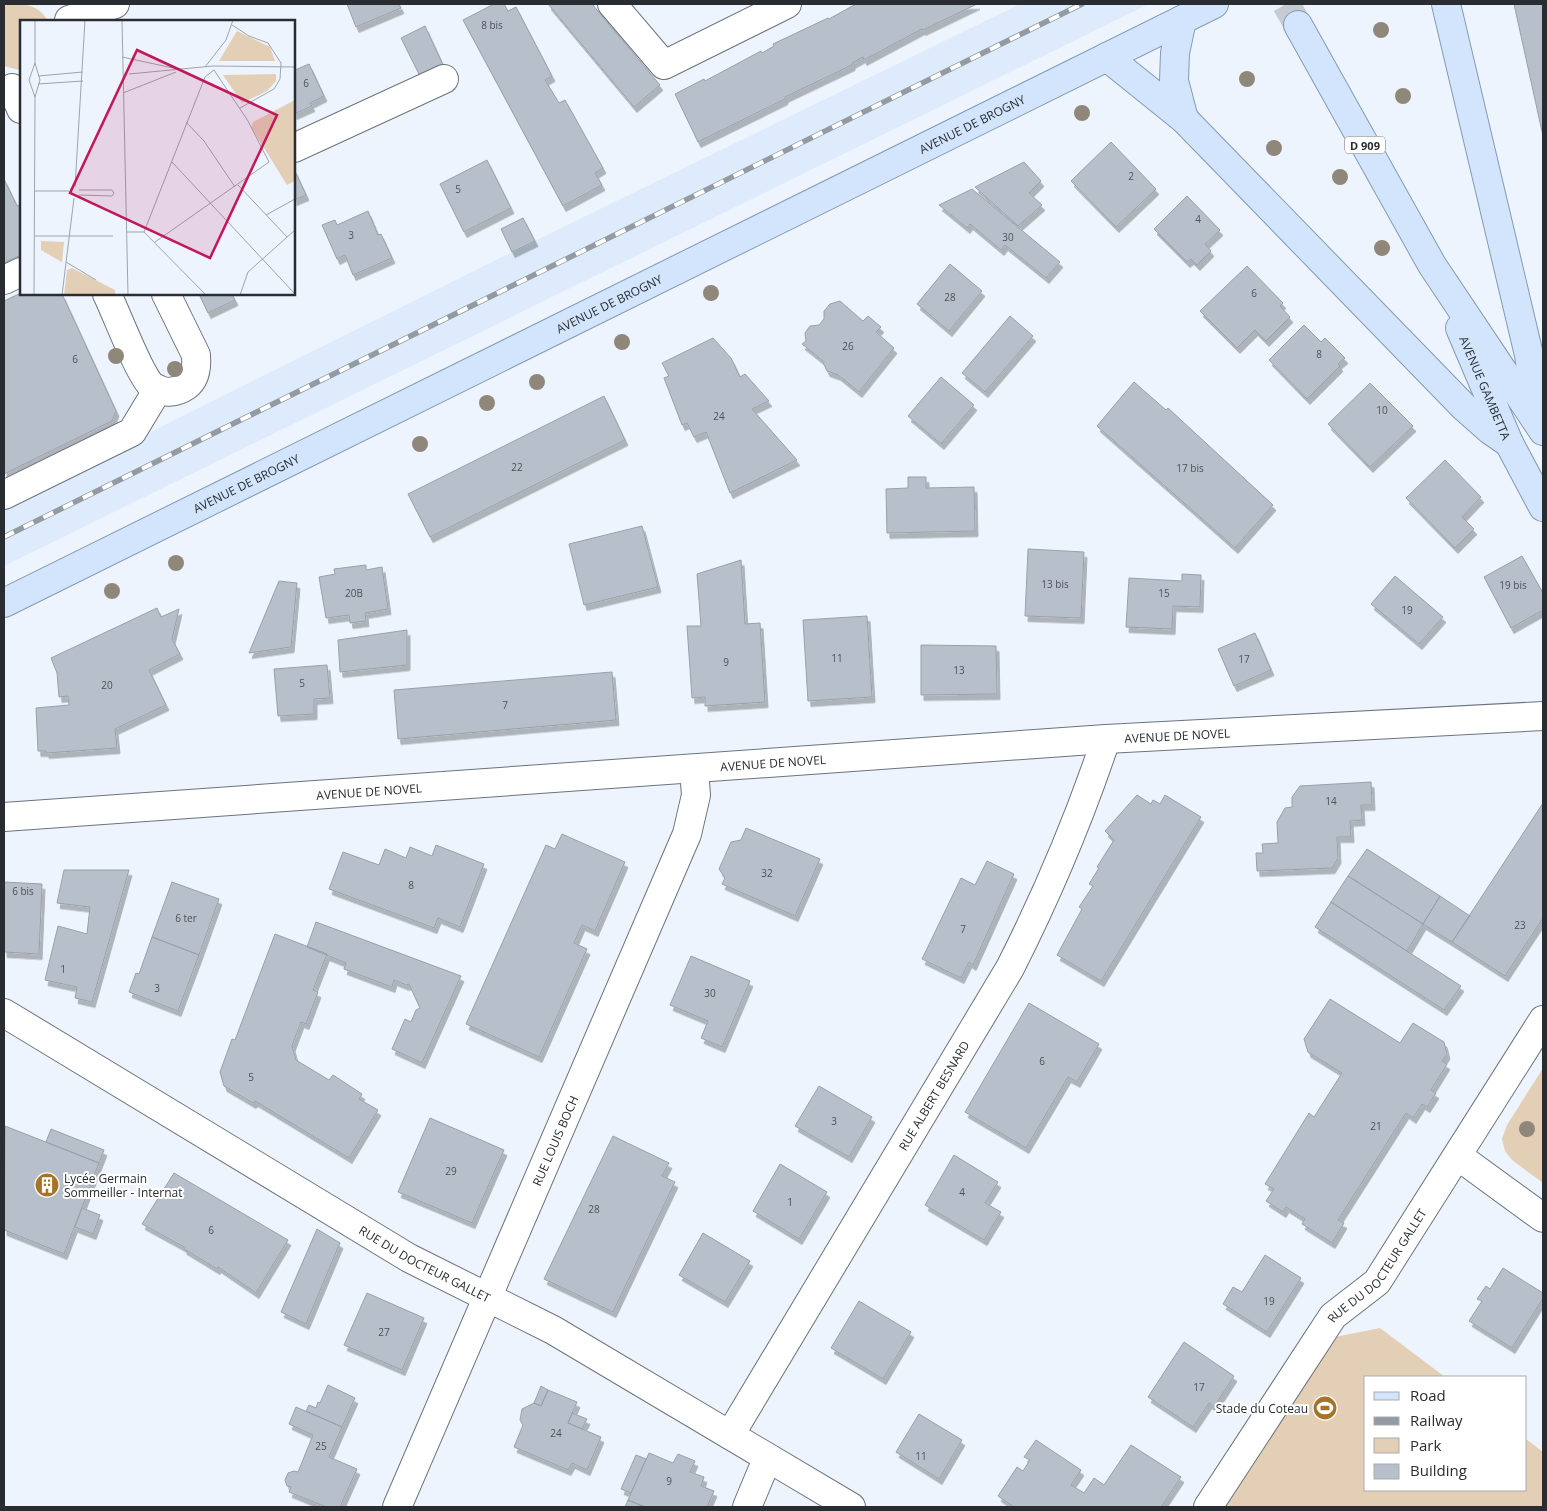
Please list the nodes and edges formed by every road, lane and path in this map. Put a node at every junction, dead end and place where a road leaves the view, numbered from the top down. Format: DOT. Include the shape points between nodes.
graph roads {
  1 [pos="115,4"];
  2 [pos="612,4"];
  3 [pos="787,4"];
  4 [pos="1214,4"];
  5 [pos="1446,4"];
  6 [pos="66,15"];
  7 [pos="1182,20"];
  8 [pos="1298,26"];
  9 [pos="1107,57"];
  10 [pos="444,79"];
  11 [pos="1184,119"];
  12 [pos="295,148"];
  13 [pos="1432,265"];
  14 [pos="20,272"];
  15 [pos="4,280"];
  16 [pos="107,295"];
  17 [pos="166,295"];
  18 [pos="158,389"];
  19 [pos="1540,426"];
  20 [pos="1509,443"];
  21 [pos="4,495"];
  22 [pos="1543,507"];
  23 [pos="4,603"];
  24 [pos="1543,716"];
  25 [pos="1106,739"];
  26 [pos="694,770"];
  27 [pos="4,817"];
  28 [pos="4,1013"];
  29 [pos="1543,1020"];
  30 [pos="1458,1156"];
  31 [pos="1543,1218"];
  32 [pos="487,1297"];
  33 [pos="730,1435"];
  34 [pos="767,1459"];
  35 [pos="397,1507"];
  36 [pos="747,1507"];
  37 [pos="851,1507"];
  38 [pos="1208,1507"];
  1 -- 6 [label="street"];
  2 -- 3 [label="street" via="664,64"];
  4 -- 7 [label="main road, AVENUE DE BROGNY"];
  5 -- 19 [label="main road" via="1529,355"];
  7 -- 9 [label="main road, AVENUE DE BROGNY"];
  7 -- 11 [label="main road" via="1175,53 1174,81"];
  8 -- 13 [label="main road, AVENUE GAMBETTA / D 909"];
  9 -- 11 [label="main road"];
  9 -- 23 [label="main road, AVENUE DE BROGNY"];
  10 -- 12 [label="street"];
  11 -- 20 [label="main road" via="1464,407"];
  13 -- 19 [label="main road, AVENUE GAMBETTA / D 909"];
  13 -- 20 [label="main road, AVENUE GAMBETTA / D 909"];
  14 -- 15 [label="street"];
  16 -- 18 [label="street" via="146,379"];
  17 -- 18 [label="street" via="196,355 197,365 190,383 181,390"];
  18 -- 21 [label="street" via="132,432"];
  20 -- 22 [label="main road, AVENUE GAMBETTA / D 909"];
  24 -- 25 [label="street, AVENUE DE NOVEL"];
  25 -- 26 [label="street, AVENUE DE NOVEL"];
  25 -- 33 [label="street, RUE ALBERT BESNARD" via="1089,789 1010,968"];
  26 -- 27 [label="street, AVENUE DE NOVEL"];
  26 -- 32 [label="street, RUE LOUIS BOCH" via="696,796 687,834"];
  28 -- 32 [label="street, RUE DU DOCTEUR GALLET" via="409,1258"];
  29 -- 30 [label="street, RUE DU DOCTEUR GALLET"];
  30 -- 31 [label="street"];
  30 -- 38 [label="street, RUE DU DOCTEUR GALLET" via="1377,1282 1333,1316"];
  32 -- 33 [label="street, RUE DU DOCTEUR GALLET" via="553,1330"];
  32 -- 35 [label="street, RUE LOUIS BOCH"];
  33 -- 34 [label="street, RUE DU DOCTEUR GALLET"];
  34 -- 36 [label="street"];
  34 -- 37 [label="street, RUE DU DOCTEUR GALLET"];
}
